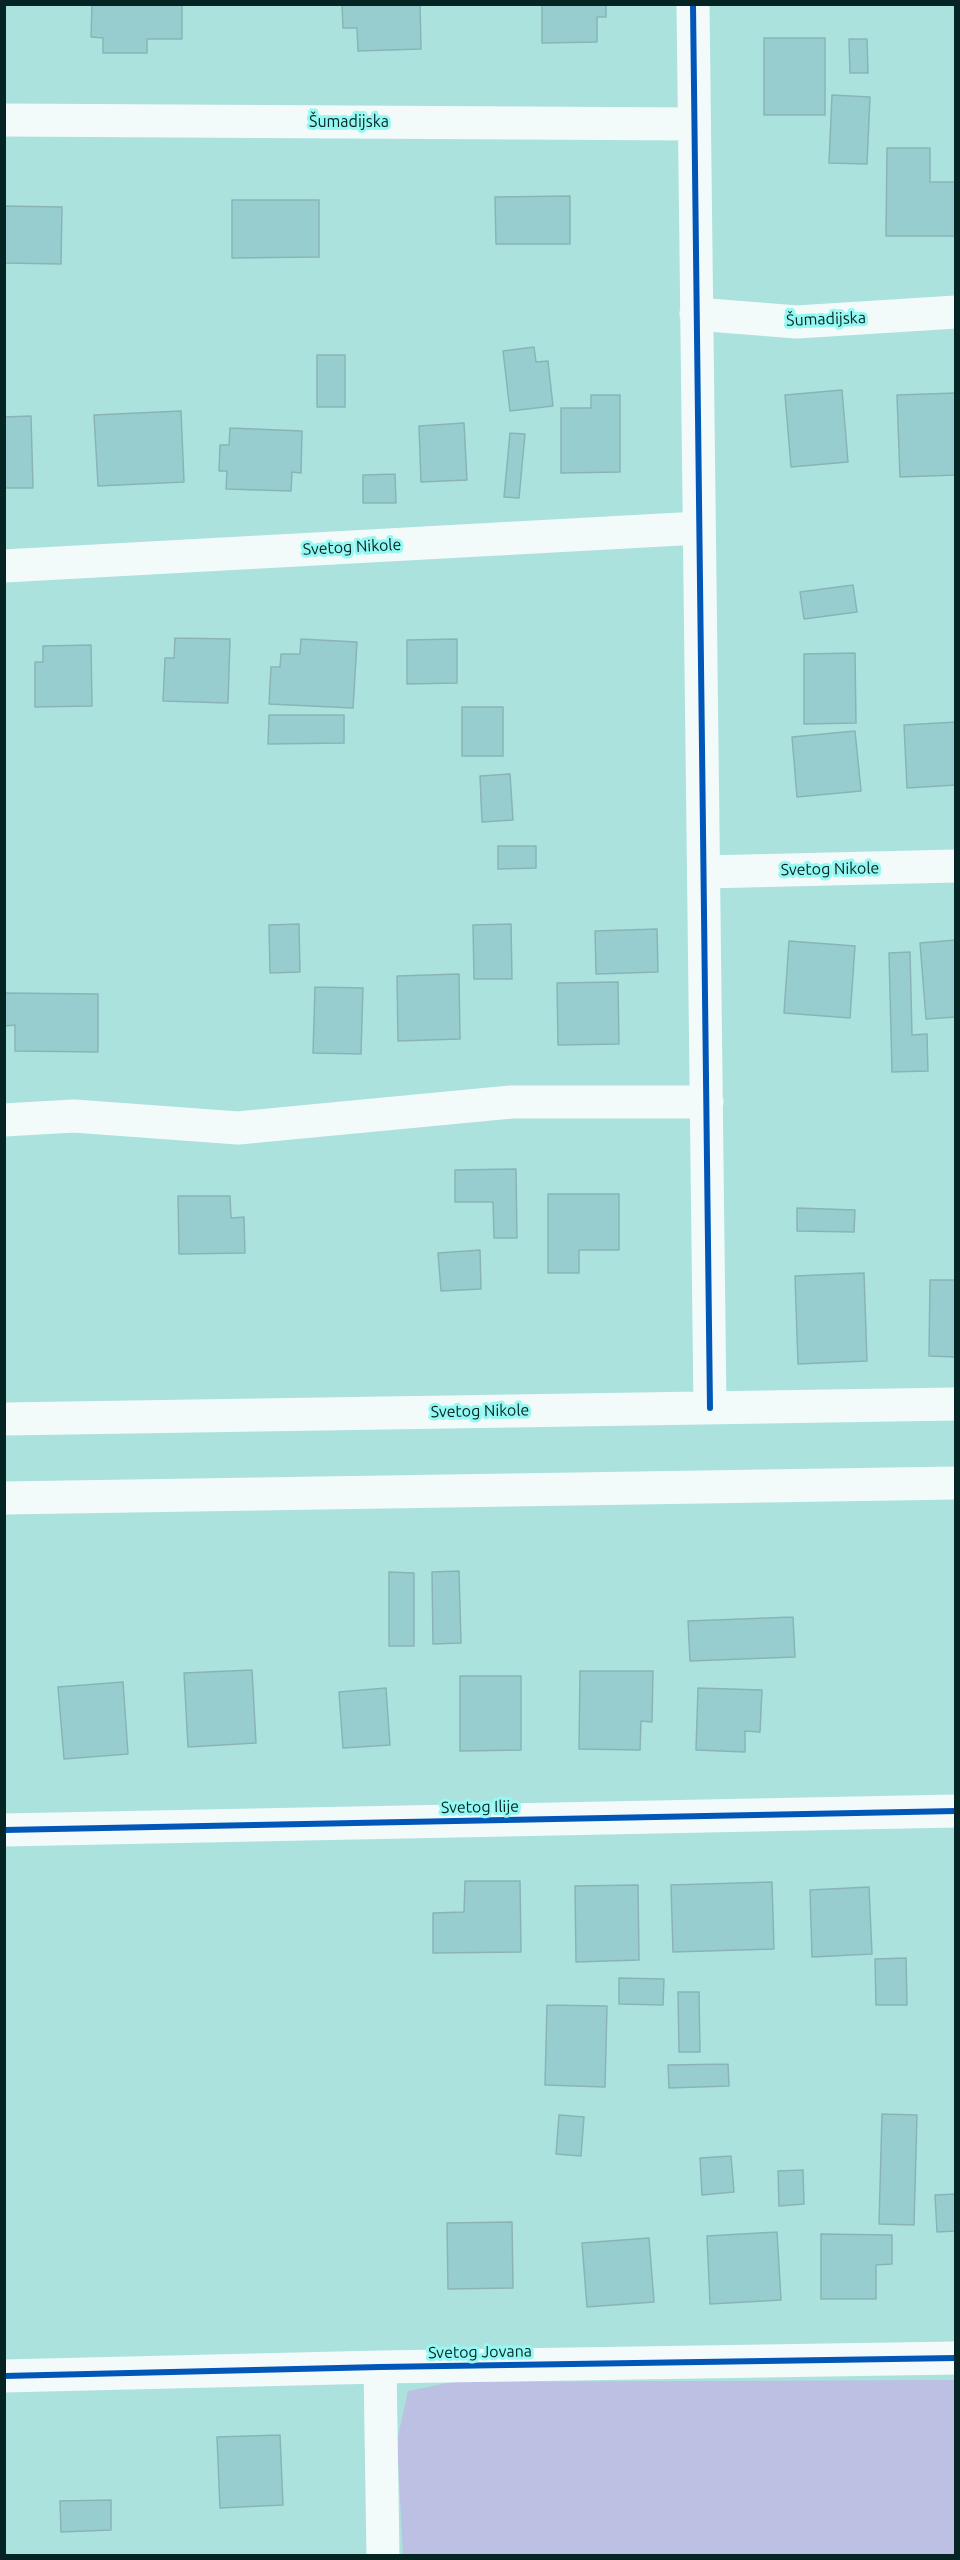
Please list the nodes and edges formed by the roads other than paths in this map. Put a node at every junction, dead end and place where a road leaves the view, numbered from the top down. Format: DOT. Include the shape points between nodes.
graph roads {
  1 [pos="693,4"];
  2 [pos="4,120"];
  3 [pos="694,124"];
  4 [pos="956,312"];
  5 [pos="696,314"];
  6 [pos="699,528"];
  7 [pos="4,566"];
  8 [pos="956,866"];
  9 [pos="704,872"];
  10 [pos="707,1102"];
  11 [pos="4,1120"];
  12 [pos="956,1404"];
  13 [pos="710,1408"];
  14 [pos="4,1419"];
  15 [pos="956,1483"];
  16 [pos="4,1498"];
  17 [pos="956,1811"];
  18 [pos="4,1830"];
  19 [pos="956,2358"];
  20 [pos="380,2367"];
  21 [pos="4,2376"];
  22 [pos="384,2556"];
  1 -- 3 [label="street"];
  2 -- 3 [label="street, Šumadijska"];
  3 -- 5 [label="street"];
  4 -- 5 [label="street, Šumadijska" via="797,322"];
  5 -- 6 [label="street"];
  6 -- 7 [label="street, Svetog Nikole"];
  6 -- 9 [label="street"];
  8 -- 9 [label="street, Svetog Nikole"];
  9 -- 10 [label="street"];
  10 -- 11 [label="street" via="511,1102 238,1128 74,1116"];
  10 -- 13 [label="street"];
  12 -- 13 [label="street, Svetog Nikole"];
  13 -- 14 [label="street, Svetog Nikole"];
  15 -- 16 [label="street"];
  17 -- 18 [label="street, Svetog Ilije"];
  19 -- 20 [label="street, Svetog Jovana"];
  20 -- 21 [label="street, Svetog Jovana"];
  20 -- 22 [label="street"];
}
